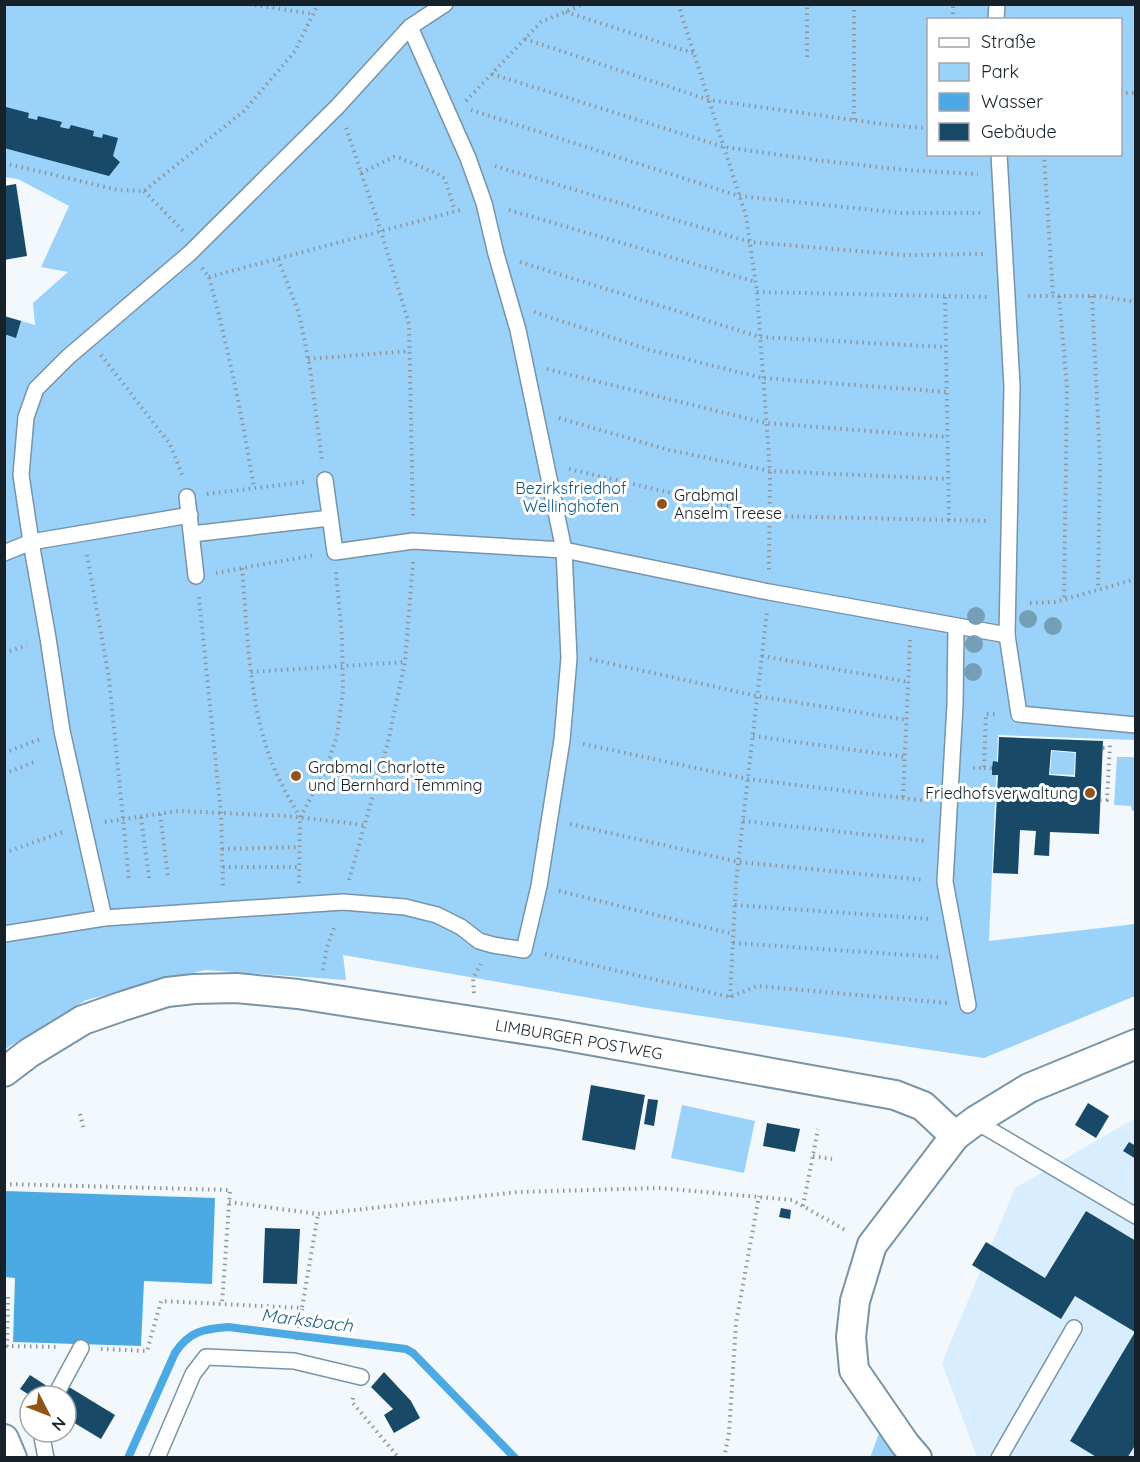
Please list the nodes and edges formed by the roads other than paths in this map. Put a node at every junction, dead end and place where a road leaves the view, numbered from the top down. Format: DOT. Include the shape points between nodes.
graph roads {
  1 [pos="445,4"];
  2 [pos="410,27"];
  3 [pos="999,156"];
  4 [pos="325,480"];
  5 [pos="187,497"];
  6 [pos="190,515"];
  7 [pos="330,518"];
  8 [pos="192,534"];
  9 [pos="31,542"];
  10 [pos="564,550"];
  11 [pos="4,552"];
  12 [pos="196,576"];
  13 [pos="956,627"];
  14 [pos="1007,635"];
  15 [pos="1136,725"];
  16 [pos="104,918"];
  17 [pos="4,934"];
  18 [pos="968,1005"];
  19 [pos="1136,1044"];
  20 [pos="4,1072"];
  21 [pos="965,1128"];
  22 [pos="1136,1216"];
  23 [pos="1074,1328"];
  24 [pos="81,1348"];
  25 [pos="361,1377"];
  26 [pos="62,1384"];
  27 [pos="4,1439"];
  28 [pos="12,1458"];
  29 [pos="157,1458"];
  30 [pos="917,1458"];
  31 [pos="999,1458"];
  1 -- 2 [label="lane"];
  2 -- 9 [label="lane" via="338,106 194,249 36,389 26,417 21,476"];
  2 -- 10 [label="lane" via="484,203 525,364"];
  3 -- 14 [label="lane" via="1012,386"];
  4 -- 7 [label="lane"];
  5 -- 6 [label="lane"];
  6 -- 8 [label="lane"];
  6 -- 9 [label="lane"];
  7 -- 8 [label="lane"];
  7 -- 10 [label="lane" via="335,552 413,542"];
  8 -- 12 [label="lane"];
  9 -- 11 [label="lane"];
  9 -- 16 [label="lane" via="62,731"];
  10 -- 13 [label="lane"];
  10 -- 16 [label="lane" via="568,654 562,740 539,886 524,950 479,941 437,915 405,907 343,902"];
  13 -- 14 [label="lane"];
  13 -- 18 [label="lane" via="945,882"];
  14 -- 15 [label="lane" via="1019,714"];
  16 -- 17 [label="lane"];
  19 -- 21 [label="street" via="1029,1088"];
  20 -- 21 [label="street, LIMBURGER POSTWEG" via="83,1020 167,992 236,988 555,1034 895,1095"];
  21 -- 22 [label="lane"];
  21 -- 30 [label="street" via="900,1195 872,1245 855,1301 851,1337 854,1370"];
  23 -- 31 [label="lane"];
  24 -- 26 [label="lane"];
  25 -- 29 [label="lane" via="294,1361 206,1357 193,1374"];
  27 -- 28 [label="street"];
}
